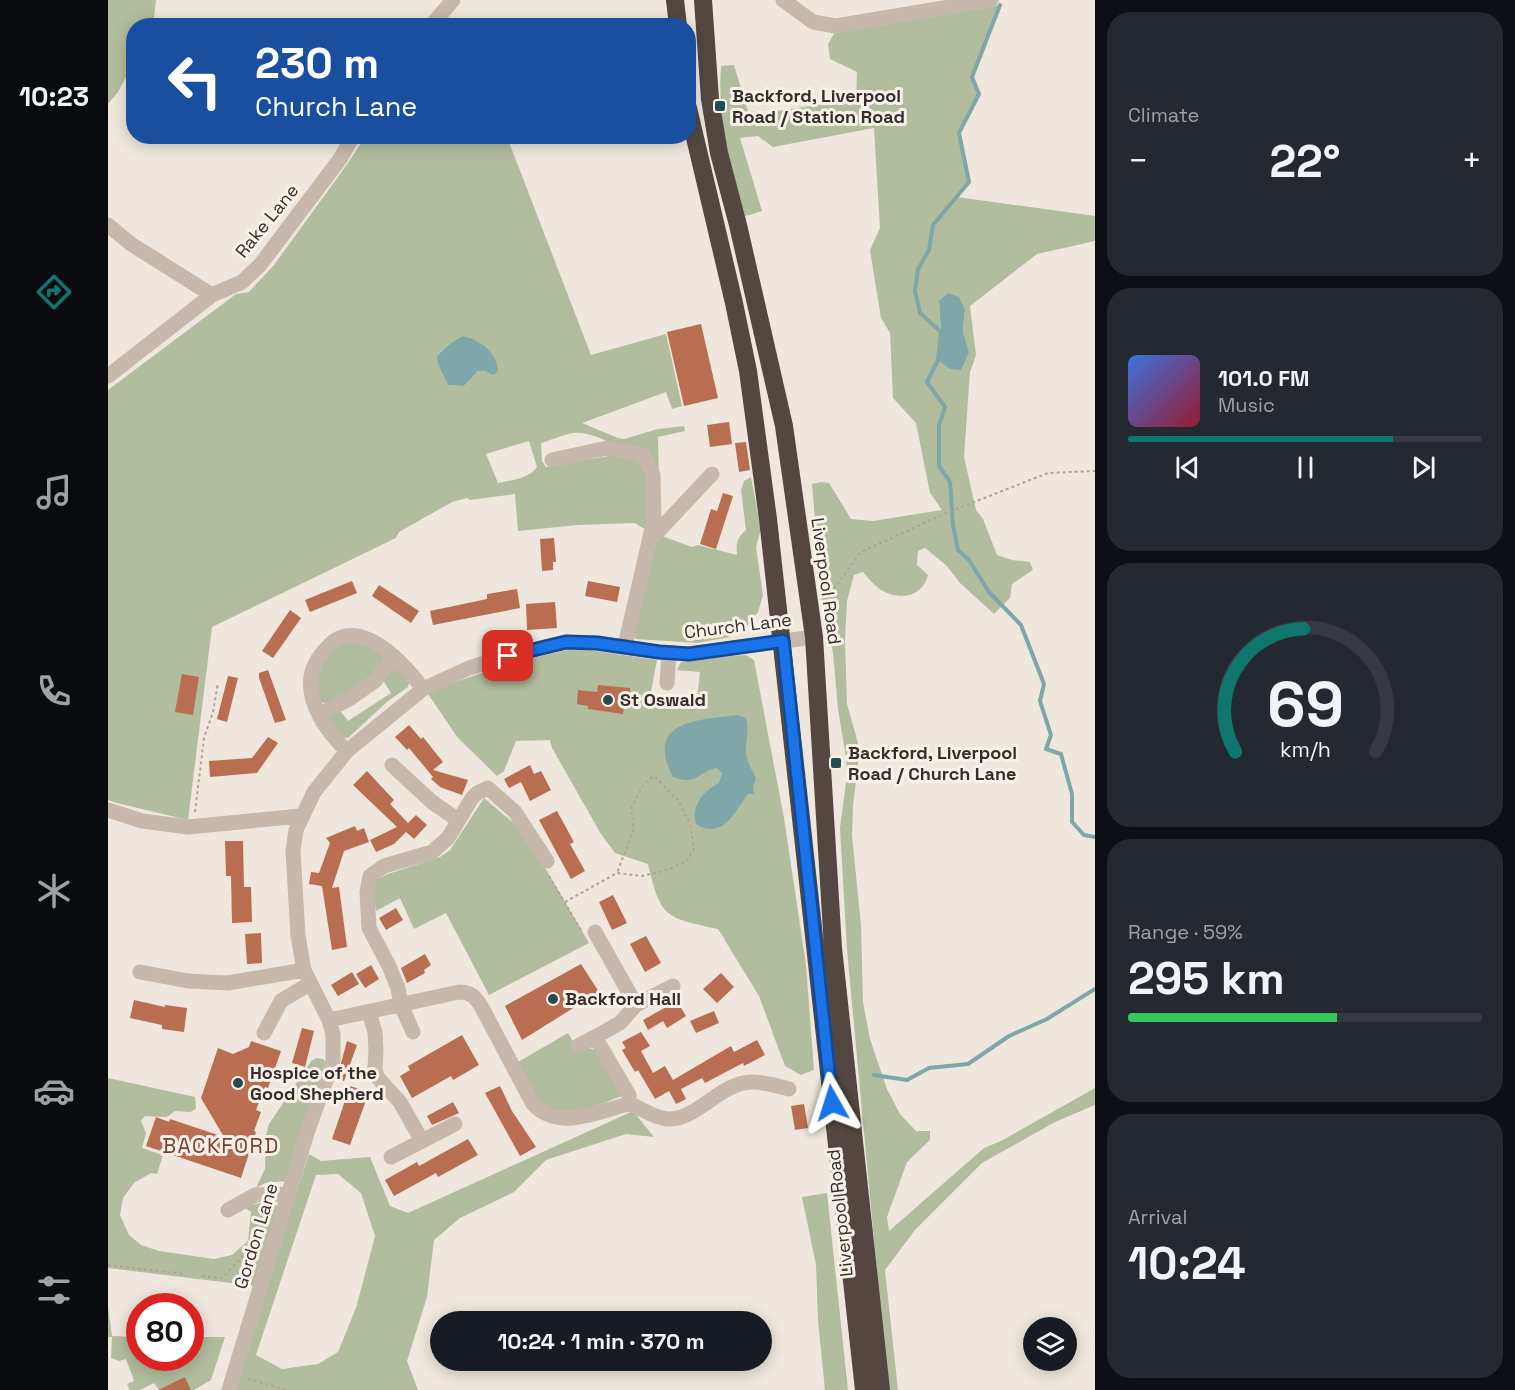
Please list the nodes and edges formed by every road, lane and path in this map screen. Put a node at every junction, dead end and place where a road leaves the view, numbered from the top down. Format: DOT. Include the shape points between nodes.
graph roads {
  1 [pos="453,0"];
  2 [pos="675,0"];
  3 [pos="703,0"];
  4 [pos="783,0"];
  5 [pos="991,0"];
  6 [pos="438,18"];
  7 [pos="677,18"];
  8 [pos="696,142"];
  9 [pos="348,144"];
  10 [pos="108,225"];
  11 [pos="212,295"];
  12 [pos="108,376"];
  13 [pos="552,460"];
  14 [pos="1095,471"];
  15 [pos="712,474"];
  16 [pos="651,539"];
  17 [pos="814,637"];
  18 [pos="783,641"];
  19 [pos="625,646"];
  20 [pos="669,653"];
  21 [pos="394,656"];
  22 [pos="218,683"];
  23 [pos="667,683"];
  24 [pos="423,689"];
  25 [pos="320,714"];
  26 [pos="347,751"];
  27 [pos="392,765"];
  28 [pos="108,810"];
  29 [pos="302,816"];
  30 [pos="458,820"];
  31 [pos="193,827"];
  32 [pos="547,867"];
  33 [pos="617,873"];
  34 [pos="565,902"];
  35 [pos="590,934"];
  36 [pos="140,972"];
  37 [pos="306,977"];
  38 [pos="673,986"];
  39 [pos="401,1005"];
  40 [pos="636,1005"];
  41 [pos="369,1012"];
  42 [pos="329,1020"];
  43 [pos="413,1032"];
  44 [pos="264,1033"];
  45 [pos="595,1037"];
  46 [pos="578,1046"];
  47 [pos="789,1089"];
  48 [pos="628,1104"];
  49 [pos="456,1124"];
  50 [pos="422,1141"];
  51 [pos="391,1157"];
  52 [pos="289,1194"];
  53 [pos="228,1210"];
  54 [pos="272,1252"];
  55 [pos="108,1265"];
  56 [pos="183,1274"];
  57 [pos="202,1276"];
  58 [pos="231,1383"];
  59 [pos="288,1390"];
  60 [pos="864,1390"];
  61 [pos="880,1390"];
  1 -- 6 [label="street"];
  2 -- 7 [label="highway"];
  3 -- 17 [label="highway, Liverpool Road" via="717,142 784,426"];
  4 -- 5 [label="street" via="813,22 836,26"];
  8 -- 18 [label="highway, Liverpool Road" via="748,371"];
  9 -- 11 [label="street, Rake Lane" via="260,265 242,282"];
  10 -- 11 [label="street"];
  11 -- 12 [label="street, Rake Lane"];
  13 -- 16 [label="street" via="608,448 643,455 653,475"];
  14 -- 17 [label="path" via="1048,474 945,513 861,552 833,590 835,638"];
  15 -- 16 [label="street"];
  16 -- 19 [label="street"];
  17 -- 18 [label="street, Church Lane"];
  17 -- 61 [label="highway, Liverpool Road" via="833,948"];
  18 -- 20 [label="street, Church Lane" via="689,654"];
  18 -- 60 [label="highway, Liverpool Road"];
  19 -- 20 [label="street, Church Lane"];
  19 -- 24 [label="street, Church Lane" via="566,642 541,647 469,668"];
  20 -- 23 [label="street"];
  21 -- 24 [label="street"];
  21 -- 25 [label="street" via="375,681"];
  21 -- 25 [label="street" via="357,636 331,643 312,667 312,694"];
  22 -- 31 [label="path" via="204,738"];
  24 -- 26 [label="street, Church Lane"];
  25 -- 26 [label="street" via="329,734"];
  26 -- 29 [label="street, Church Lane" via="314,792"];
  27 -- 30 [label="street"];
  28 -- 31 [label="street" via="142,821"];
  29 -- 31 [label="street"];
  29 -- 37 [label="street, Gordon Lane" via="293,851 298,936"];
  30 -- 32 [label="street" via="472,798 488,788 515,812"];
  30 -- 39 [label="street" via="448,838 432,852 384,866 370,876 369,928 389,966"];
  32 -- 34 [label="path"];
  33 -- 33 [label="path" via="642,876 667,870 687,861 694,849 690,824 678,800 654,776 644,784 631,808 634,828"];
  33 -- 34 [label="path"];
  34 -- 35 [label="path"];
  35 -- 40 [label="street"];
  36 -- 37 [label="street" via="228,984"];
  37 -- 42 [label="street, Gordon Lane"];
  37 -- 44 [label="street" via="280,1001"];
  38 -- 40 [label="street"];
  39 -- 41 [label="street"];
  39 -- 43 [label="street"];
  39 -- 48 [label="street" via="459,992 465,986 476,998 540,1112 571,1118"];
  40 -- 45 [label="street" via="620,1023"];
  41 -- 42 [label="street"];
  41 -- 50 [label="street" via="375,1032 377,1077 404,1108"];
  42 -- 52 [label="street, Gordon Lane" via="333,1061"];
  45 -- 46 [label="street"];
  45 -- 48 [label="street" via="629,1095"];
  47 -- 48 [label="street" via="752,1082 740,1084 677,1119 655,1117"];
  49 -- 50 [label="street"];
  50 -- 51 [label="street"];
  52 -- 53 [label="street" via="255,1195"];
  52 -- 54 [label="street, Gordon Lane"];
  54 -- 57 [label="path" via="252,1247 222,1278"];
  54 -- 58 [label="street, Gordon Lane"];
  55 -- 56 [label="path"];
  58 -- 59 [label="path"];
}
